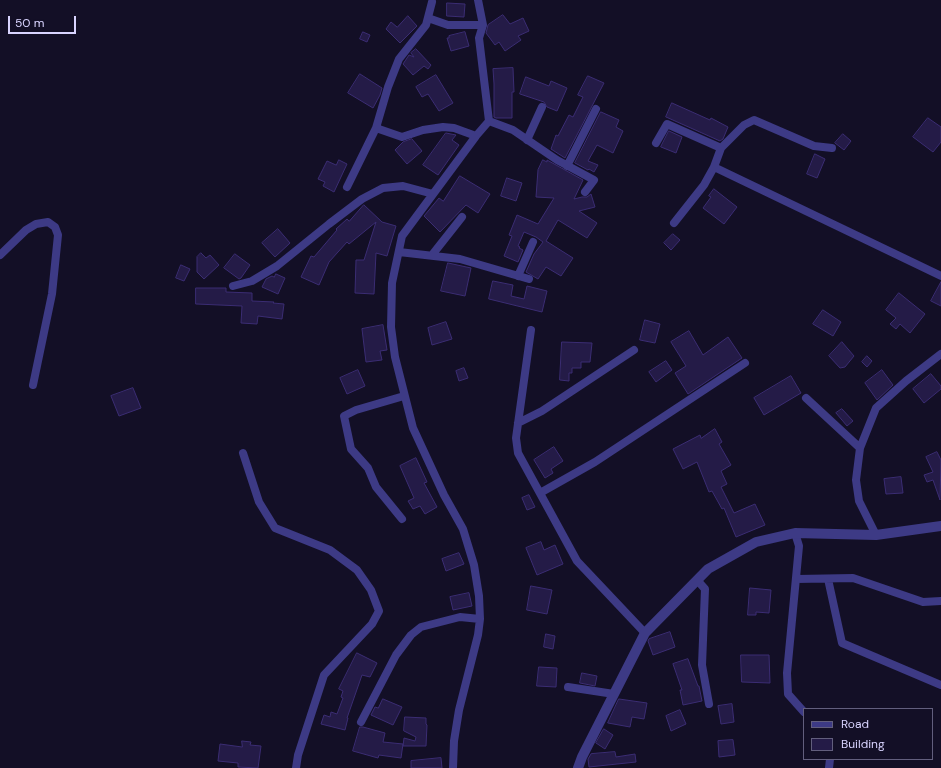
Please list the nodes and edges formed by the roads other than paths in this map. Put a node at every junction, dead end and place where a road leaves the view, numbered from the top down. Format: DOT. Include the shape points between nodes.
graph roads {
  1 [pos="478,0"];
  2 [pos="432,2"];
  3 [pos="428,18"];
  4 [pos="483,25"];
  5 [pos="542,107"];
  6 [pos="596,109"];
  7 [pos="489,121"];
  8 [pos="376,128"];
  9 [pos="476,136"];
  10 [pos="527,140"];
  11 [pos="656,143"];
  12 [pos="722,148"];
  13 [pos="832,148"];
  14 [pos="567,166"];
  15 [pos="714,167"];
  16 [pos="347,187"];
  17 [pos="585,192"];
  18 [pos="433,194"];
  19 [pos="462,216"];
  20 [pos="674,223"];
  21 [pos="533,242"];
  22 [pos="399,252"];
  23 [pos="0,255"];
  24 [pos="432,255"];
  25 [pos="518,276"];
  26 [pos="941,276"];
  27 [pos="529,279"];
  28 [pos="232,286"];
  29 [pos="531,330"];
  30 [pos="634,350"];
  31 [pos="941,354"];
  32 [pos="745,363"];
  33 [pos="32,385"];
  34 [pos="404,396"];
  35 [pos="806,398"];
  36 [pos="518,423"];
  37 [pos="860,448"];
  38 [pos="243,453"];
  39 [pos="540,493"];
  40 [pos="402,519"];
  41 [pos="941,526"];
  42 [pos="795,533"];
  43 [pos="876,535"];
  44 [pos="828,579"];
  45 [pos="697,580"];
  46 [pos="797,580"];
  47 [pos="941,601"];
  48 [pos="480,620"];
  49 [pos="644,633"];
  50 [pos="941,685"];
  51 [pos="568,687"];
  52 [pos="614,694"];
  53 [pos="709,704"];
  54 [pos="803,711"];
  55 [pos="361,722"];
  56 [pos="296,768"];
  57 [pos="453,768"];
  58 [pos="578,768"];
  1 -- 4 [label="street"];
  2 -- 3 [label="street"];
  3 -- 4 [label="street" via="448,25"];
  3 -- 8 [label="street" via="426,25 399,59"];
  4 -- 7 [label="street" via="479,38"];
  5 -- 10 [label="street"];
  6 -- 14 [label="street"];
  7 -- 9 [label="street"];
  7 -- 10 [label="street" via="513,130"];
  8 -- 9 [label="street" via="402,137 443,127"];
  8 -- 16 [label="street"];
  9 -- 18 [label="street"];
  10 -- 14 [label="street"];
  11 -- 12 [label="street" via="667,124"];
  12 -- 13 [label="street" via="744,125 754,120 814,146"];
  12 -- 15 [label="street"];
  14 -- 17 [label="street" via="594,180"];
  15 -- 20 [label="street" via="704,185"];
  15 -- 26 [label="street"];
  18 -- 22 [label="street" via="402,236"];
  18 -- 28 [label="street" via="403,186 383,188 334,220 277,266 252,281"];
  19 -- 24 [label="street"];
  21 -- 25 [label="street"];
  22 -- 24 [label="street"];
  22 -- 34 [label="street" via="392,283 391,327"];
  23 -- 33 [label="street" via="36,224 48,222 55,227 58,235 52,294"];
  24 -- 25 [label="street" via="460,259"];
  25 -- 27 [label="street"];
  29 -- 36 [label="street"];
  30 -- 36 [label="street" via="542,411"];
  31 -- 37 [label="street" via="876,408"];
  32 -- 39 [label="street" via="595,462"];
  34 -- 40 [label="street" via="344,416 351,449 368,468 376,487"];
  34 -- 48 [label="street" via="413,428 463,529 474,565"];
  35 -- 37 [label="street"];
  36 -- 39 [label="street" via="518,453"];
  37 -- 43 [label="street" via="856,480 859,501"];
  38 -- 56 [label="street" via="259,502 275,528 330,550 357,570 371,590 379,611 372,624 324,675"];
  39 -- 49 [label="street" via="577,561"];
  41 -- 43 [label="street"];
  42 -- 43 [label="street"];
  42 -- 45 [label="street" via="756,542 708,569"];
  42 -- 46 [label="street" via="799,546"];
  44 -- 46 [label="street"];
  44 -- 47 [label="street" via="853,578 923,602"];
  44 -- 50 [label="street" via="842,643"];
  45 -- 49 [label="street"];
  45 -- 53 [label="street" via="705,589 702,665"];
  46 -- 54 [label="street" via="787,673 788,694"];
  48 -- 55 [label="street" via="460,617 421,627 410,635 396,655"];
  48 -- 57 [label="street" via="459,710"];
  49 -- 52 [label="street"];
  51 -- 52 [label="street"];
  52 -- 58 [label="street"];
}
